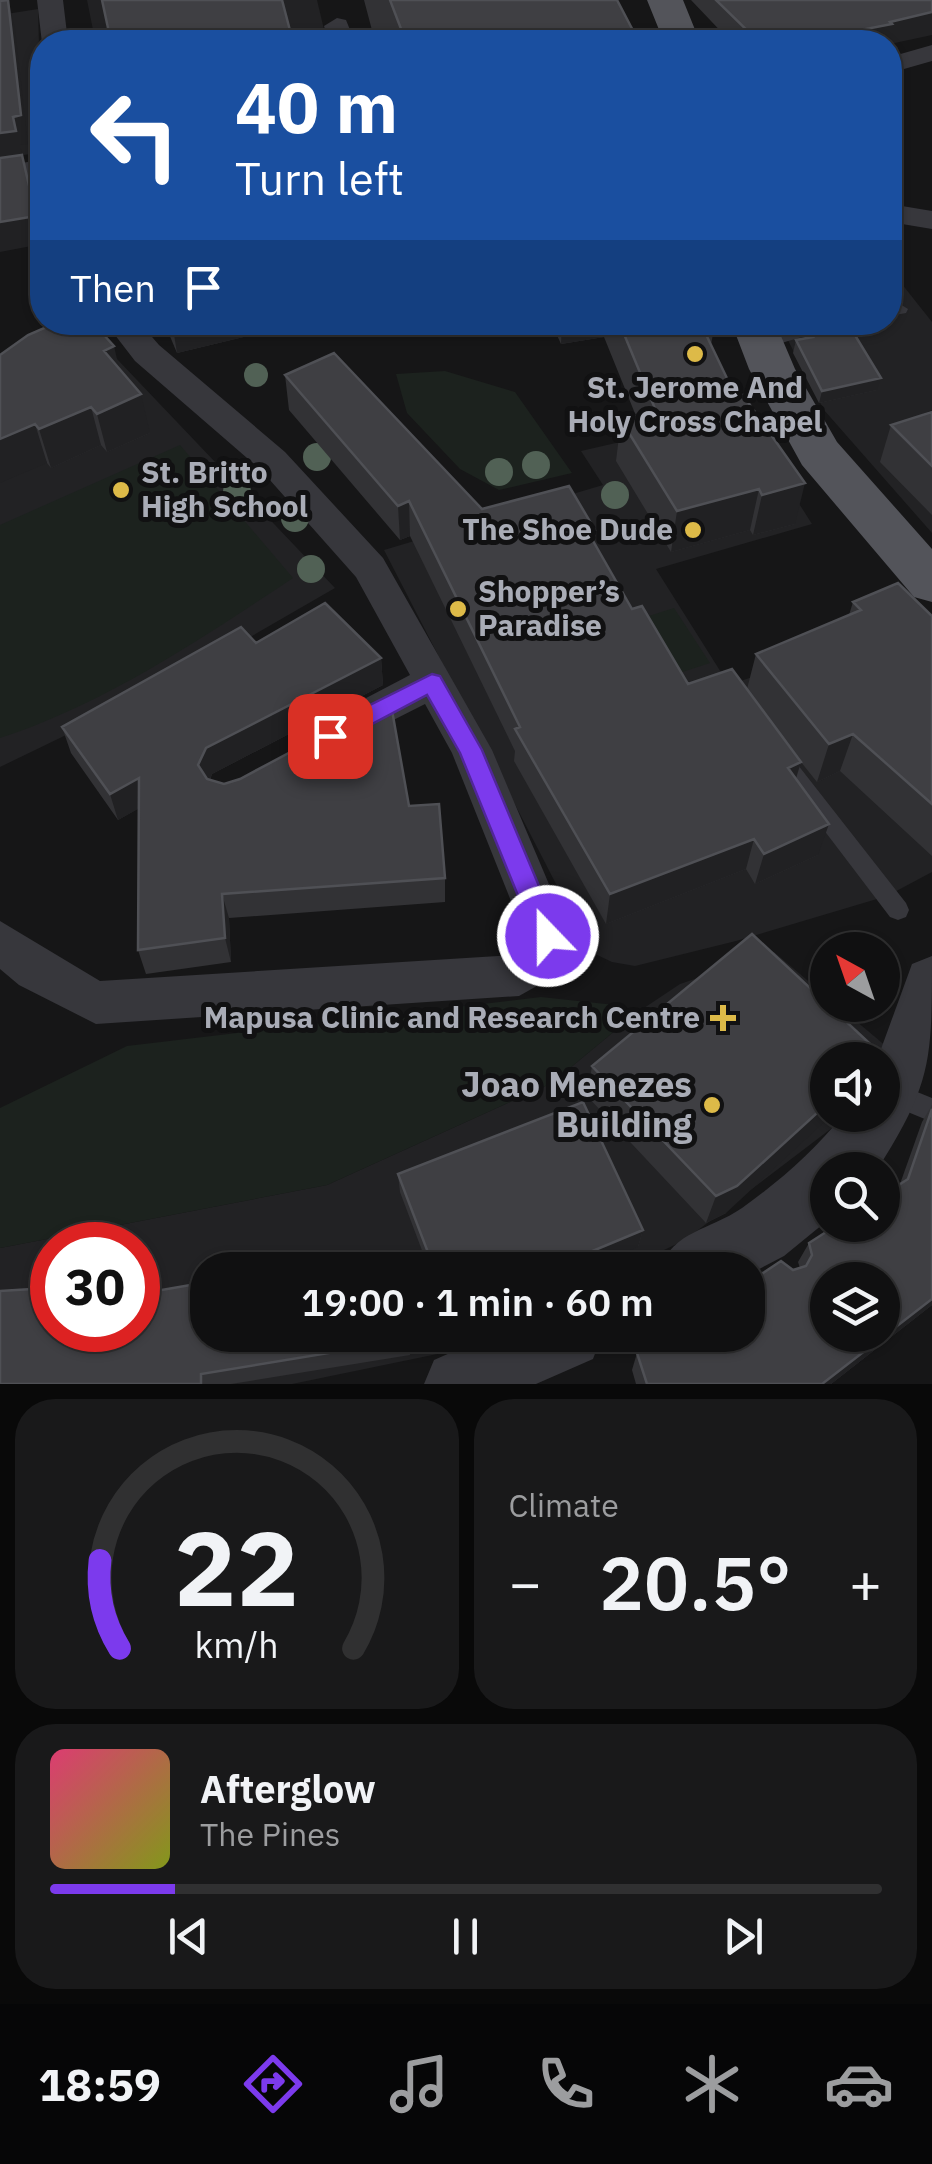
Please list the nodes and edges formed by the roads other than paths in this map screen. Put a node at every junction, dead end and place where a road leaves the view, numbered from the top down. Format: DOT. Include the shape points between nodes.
graph roads {
  1 [pos="50,0"];
  2 [pos="665,0"];
  3 [pos="54,30"];
  4 [pos="677,30"];
  5 [pos="932,54"];
  6 [pos="902,62"];
  7 [pos="30,170"];
  8 [pos="0,175"];
  9 [pos="902,215"];
  10 [pos="932,220"];
  11 [pos="132,335"];
  12 [pos="759,335"];
  13 [pos="770,335"];
  14 [pos="797,335"];
  15 [pos="932,583"];
  16 [pos="432,682"];
  17 [pos="761,732"];
  18 [pos="314,745"];
  19 [pos="898,910"];
  20 [pos="0,942"];
  21 [pos="932,982"];
  22 [pos="900,1101"];
  23 [pos="875,1132"];
  24 [pos="855,1152"];
  25 [pos="810,1200"];
  26 [pos="750,1252"];
  27 [pos="530,1352"];
  28 [pos="458,1384"];
  1 -- 3 [label="street"];
  2 -- 4 [label="main road"];
  5 -- 6 [label="street"];
  7 -- 8 [label="street"];
  9 -- 10 [label="street"];
  11 -- 16 [label="street" via="273,461 341,533 370,568"];
  12 -- 15 [label="main road" via="835,477"];
  13 -- 14 [label="lane"];
  16 -- 18 [label="street"];
  16 -- 20 [label="street" via="470,750 548,936 544,958 519,975 96,1003"];
  17 -- 19 [label="lane"];
  21 -- 22 [label="street"];
  23 -- 24 [label="street"];
  25 -- 26 [label="street" via="769,1246"];
  27 -- 28 [label="street"];
}
